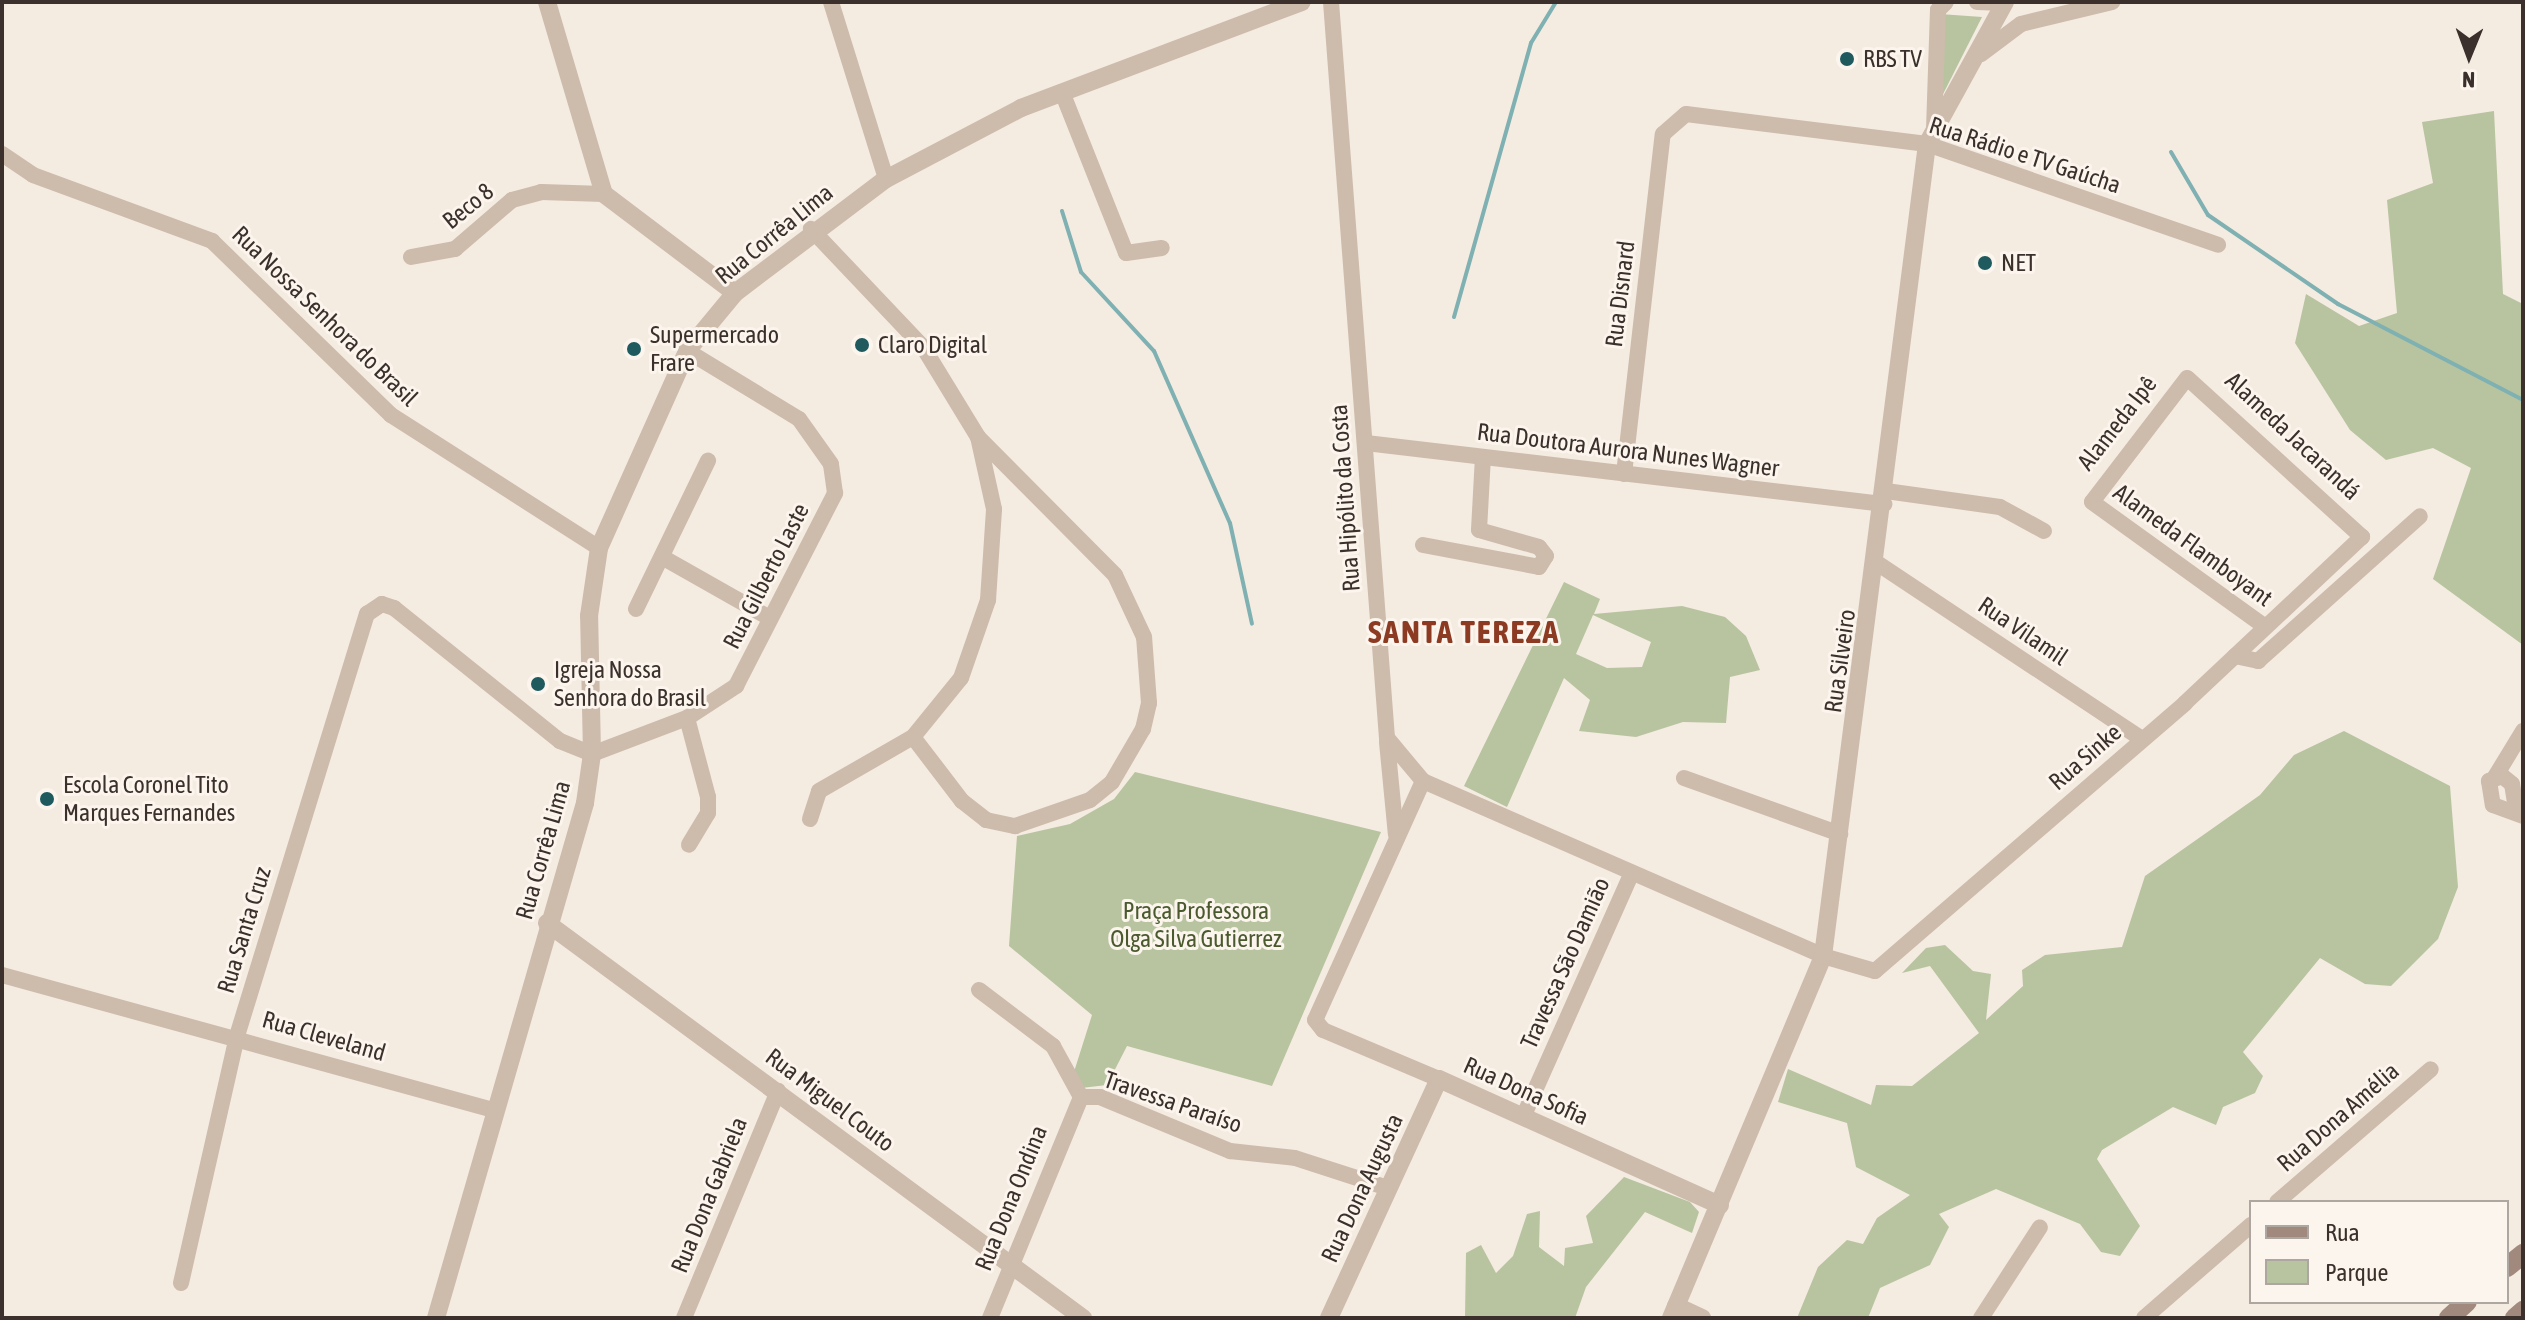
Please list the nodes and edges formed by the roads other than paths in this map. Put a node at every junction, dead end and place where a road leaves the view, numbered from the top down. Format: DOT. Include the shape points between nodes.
graph roads {
  1 [pos="547,2"];
  2 [pos="831,2"];
  3 [pos="1302,2"];
  4 [pos="1331,2"];
  5 [pos="1946,2"];
  6 [pos="1977,2"];
  7 [pos="2112,2"];
  8 [pos="2005,3"];
  9 [pos="1266,9"];
  10 [pos="1981,54"];
  11 [pos="1062,92"];
  12 [pos="1670,121"];
  13 [pos="1931,137"];
  14 [pos="2,154"];
  15 [pos="886,179"];
  16 [pos="604,194"];
  17 [pos="811,229"];
  18 [pos="2218,245"];
  19 [pos="1162,248"];
  20 [pos="411,257"];
  21 [pos="735,293"];
  22 [pos="687,351"];
  23 [pos="2187,378"];
  24 [pos="978,437"];
  25 [pos="1366,443"];
  26 [pos="1483,457"];
  27 [pos="708,461"];
  28 [pos="1624,474"];
  29 [pos="1885,498"];
  30 [pos="2092,502"];
  31 [pos="2420,516"];
  32 [pos="2044,531"];
  33 [pos="2362,537"];
  34 [pos="1423,545"];
  35 [pos="599,548"];
  36 [pos="662,557"];
  37 [pos="1877,563"];
  38 [pos="636,609"];
  39 [pos="770,618"];
  40 [pos="2265,627"];
  41 [pos="2235,656"];
  42 [pos="687,718"];
  43 [pos="2523,731"];
  44 [pos="913,737"];
  45 [pos="1387,738"];
  46 [pos="2142,739"];
  47 [pos="592,754"];
  48 [pos="1684,778"];
  49 [pos="1423,781"];
  50 [pos="2519,813"];
  51 [pos="810,819"];
  52 [pos="1840,834"];
  53 [pos="1396,836"];
  54 [pos="689,845"];
  55 [pos="1631,875"];
  56 [pos="547,923"];
  57 [pos="1823,956"];
  58 [pos="2,975"];
  59 [pos="979,990"];
  60 [pos="237,1036"];
  61 [pos="2431,1069"];
  62 [pos="1439,1079"];
  63 [pos="778,1091"];
  64 [pos="1081,1097"];
  65 [pos="493,1110"];
  66 [pos="1524,1115"];
  67 [pos="1388,1188"];
  68 [pos="2279,1200"];
  69 [pos="1720,1205"];
  70 [pos="2040,1227"];
  71 [pos="2249,1227"];
  72 [pos="1010,1264"];
  73 [pos="181,1283"];
  74 [pos="2465,1304"];
  75 [pos="2523,1311"];
  76 [pos="1673,1312"];
  77 [pos="436,1318"];
  78 [pos="684,1318"];
  79 [pos="990,1318"];
  80 [pos="1083,1318"];
  81 [pos="1329,1318"];
  82 [pos="1702,1318"];
  83 [pos="1981,1318"];
  84 [pos="2144,1318"];
  85 [pos="2449,1318"];
  86 [pos="2515,1318"];
  1 -- 16 [label="street"];
  2 -- 15 [label="street"];
  3 -- 9 [label="street, Rua Corrêa Lima"];
  4 -- 25 [label="street, Rua Hipólito da Costa"];
  5 -- 13 [label="street" via="1938,10"];
  6 -- 8 [label="street"];
  7 -- 10 [label="street" via="2021,24"];
  8 -- 10 [label="street, Rua Silveiro"];
  9 -- 11 [label="street, Rua Corrêa Lima"];
  10 -- 13 [label="street, Rua Silveiro"];
  11 -- 15 [label="street, Rua Corrêa Lima"];
  11 -- 19 [label="street" via="1126,253"];
  12 -- 13 [label="street, Rua Rádio e TV Gaúcha" via="1686,114"];
  12 -- 28 [label="street, Rua Disnard"];
  13 -- 18 [label="street, Rua Rádio e TV Gaúcha"];
  13 -- 29 [label="street, Rua Silveiro"];
  14 -- 35 [label="street, Rua Nossa Senhora do Brasil" via="33,175 212,241 391,415"];
  15 -- 17 [label="street, Rua Corrêa Lima"];
  16 -- 20 [label="street, Beco 8" via="541,192 512,200 455,249"];
  16 -- 21 [label="street"];
  17 -- 21 [label="street, Rua Corrêa Lima"];
  17 -- 24 [label="street" via="923,347"];
  21 -- 22 [label="street, Rua Corrêa Lima"];
  22 -- 35 [label="street, Rua Corrêa Lima"];
  22 -- 39 [label="street, Rua Gilberto Laste" via="799,419 831,464 835,493"];
  23 -- 30 [label="street, Alameda Ipê"];
  23 -- 33 [label="street, Alameda Jacarandá"];
  24 -- 44 [label="street" via="994,509 988,600 961,678"];
  24 -- 44 [label="street" via="1115,575 1144,637 1149,703 1143,729 1112,782 1090,800 1015,826 986,820 962,801"];
  25 -- 26 [label="street, Rua Doutora Aurora Nunes Wagner"];
  25 -- 45 [label="street, Rua Hipólito da Costa"];
  26 -- 28 [label="street, Rua Doutora Aurora Nunes Wagner"];
  26 -- 34 [label="street" via="1479,530 1539,547 1546,556 1539,567"];
  27 -- 36 [label="street"];
  28 -- 29 [label="street, Rua Doutora Aurora Nunes Wagner"];
  29 -- 32 [label="street, Rua Doutora Aurora Nunes Wagner" via="2000,507"];
  29 -- 37 [label="street, Rua Silveiro"];
  30 -- 40 [label="street, Alameda Flamboyant"];
  31 -- 41 [label="street" via="2258,661"];
  33 -- 40 [label="street, Rua Sinke"];
  35 -- 47 [label="street, Rua Corrêa Lima" via="589,616"];
  36 -- 38 [label="street"];
  36 -- 39 [label="street"];
  37 -- 46 [label="street, Rua Vilamil"];
  37 -- 52 [label="street, Rua Silveiro"];
  39 -- 42 [label="street, Rua Gilberto Laste" via="736,686"];
  40 -- 41 [label="street, Rua Sinke"];
  41 -- 46 [label="street, Rua Sinke"];
  42 -- 47 [label="street, Rua Gilberto Laste"];
  42 -- 54 [label="street" via="708,805"];
  43 -- 50 [label="street" via="2486,798"];
  44 -- 51 [label="street" via="819,791"];
  45 -- 49 [label="street"];
  45 -- 53 [label="street, Rua Hipólito da Costa"];
  46 -- 57 [label="street, Rua Sinke" via="1886,965 1864,970"];
  47 -- 56 [label="street, Rua Corrêa Lima" via="585,803"];
  47 -- 60 [label="street, Rua Santa Cruz" via="560,741 382,604 367,614"];
  48 -- 52 [label="street"];
  49 -- 53 [label="street"];
  49 -- 55 [label="street"];
  52 -- 57 [label="street, Rua Silveiro"];
  53 -- 62 [label="street, Rua Dona Sofia" via="1315,1020 1323,1030"];
  55 -- 57 [label="street"];
  55 -- 66 [label="street, Travessa São Damião"];
  56 -- 63 [label="street, Rua Miguel Couto"];
  56 -- 65 [label="street, Rua Corrêa Lima"];
  57 -- 69 [label="street, Rua Silveiro"];
  58 -- 60 [label="street, Rua Cleveland"];
  59 -- 64 [label="street" via="1053,1046"];
  60 -- 65 [label="street, Rua Cleveland"];
  60 -- 73 [label="street, Rua Santa Cruz"];
  61 -- 68 [label="street, Rua Dona Amélia"];
  62 -- 66 [label="street, Rua Dona Sofia"];
  62 -- 67 [label="street, Rua Dona Augusta"];
  63 -- 72 [label="street, Rua Miguel Couto"];
  63 -- 78 [label="street, Rua Dona Gabriela"];
  64 -- 67 [label="street, Travessa Paraíso" via="1100,1097 1230,1151 1295,1158"];
  64 -- 72 [label="street, Rua Dona Ondina"];
  65 -- 77 [label="street, Rua Corrêa Lima"];
  66 -- 69 [label="street, Rua Dona Sofia"];
  67 -- 81 [label="street, Rua Dona Augusta"];
  69 -- 76 [label="street, Rua Silveiro"];
  70 -- 83 [label="street"];
  71 -- 84 [label="street"];
  72 -- 79 [label="street, Rua Dona Ondina"];
  72 -- 80 [label="street, Rua Miguel Couto"];
  74 -- 85 [label="main road"];
  75 -- 86 [label="main road"];
  76 -- 82 [label="street"];
}
